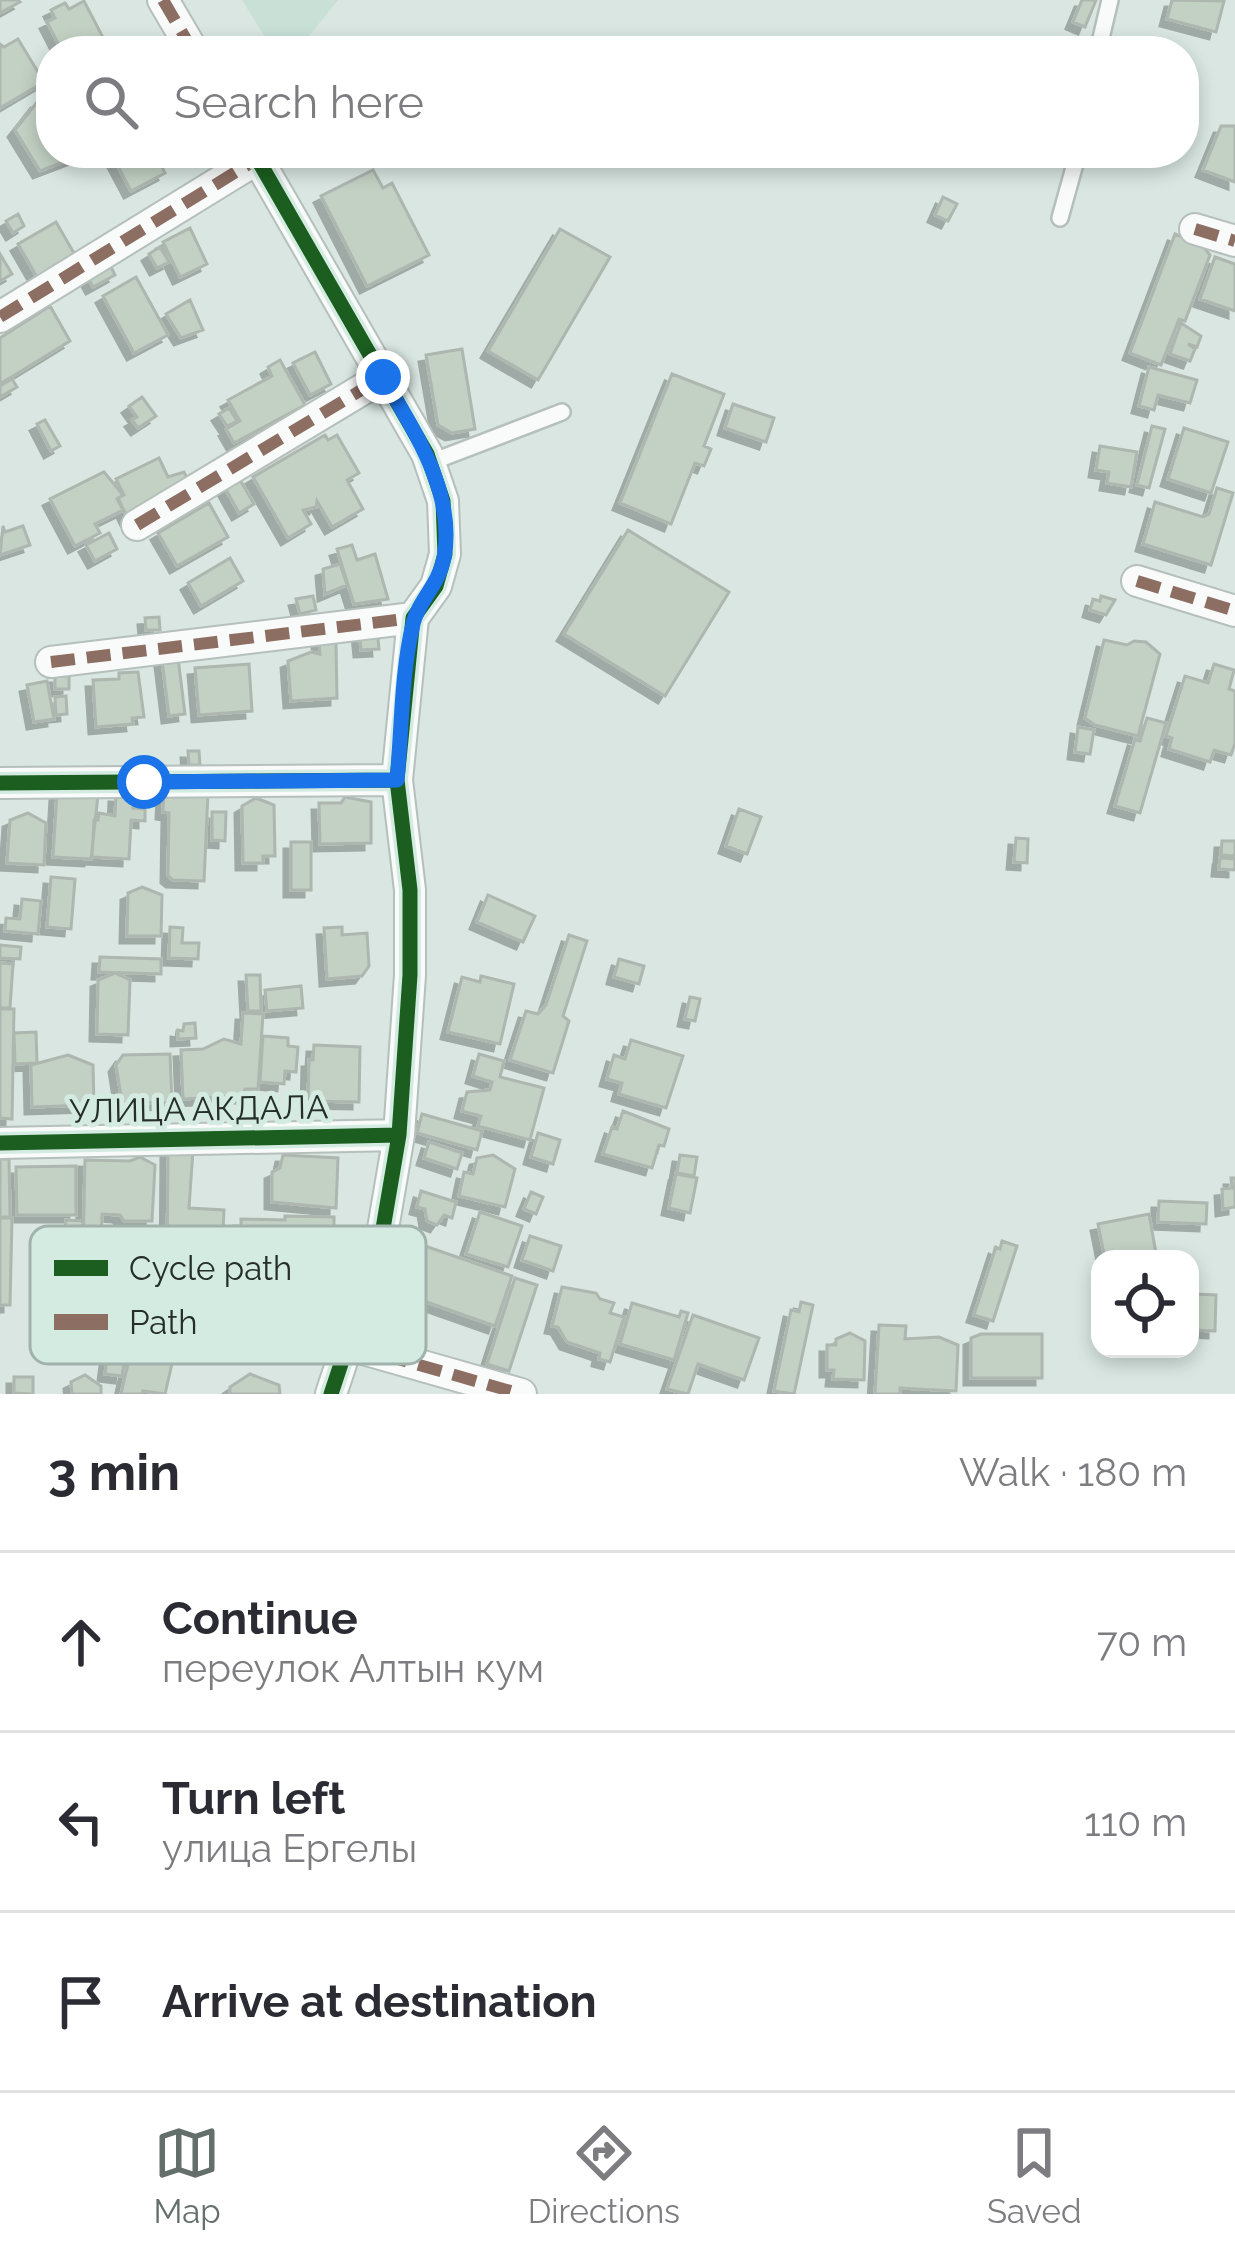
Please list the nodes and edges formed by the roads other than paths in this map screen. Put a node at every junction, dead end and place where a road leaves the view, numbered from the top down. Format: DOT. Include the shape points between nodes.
graph roads {
  1 [pos="163,0"];
  2 [pos="1110,0"];
  3 [pos="185,36"];
  4 [pos="1102,36"];
  5 [pos="237,168"];
  6 [pos="263,168"];
  7 [pos="1074,168"];
  8 [pos="1060,218"];
  9 [pos="1195,229"];
  10 [pos="1235,241"];
  11 [pos="0,317"];
  12 [pos="383,377"];
  13 [pos="562,412"];
  14 [pos="429,463"];
  15 [pos="137,525"];
  16 [pos="1137,580"];
  17 [pos="1235,611"];
  18 [pos="413,618"];
  19 [pos="51,662"];
  20 [pos="397,780"];
  21 [pos="0,783"];
  22 [pos="399,1135"];
  23 [pos="0,1143"];
  24 [pos="383,1226"];
  25 [pos="343,1364"];
  26 [pos="416,1364"];
  27 [pos="331,1394"];
  28 [pos="521,1394"];
  1 -- 3 [label="street"];
  2 -- 4 [label="lane"];
  5 -- 11 [label="street"];
  6 -- 12 [label="street"];
  7 -- 8 [label="lane"];
  9 -- 10 [label="street"];
  12 -- 14 [label="street"];
  12 -- 15 [label="street"];
  13 -- 14 [label="lane"];
  14 -- 18 [label="street" via="442,501 445,554 436,586"];
  16 -- 17 [label="street"];
  18 -- 19 [label="street"];
  18 -- 20 [label="street"];
  20 -- 21 [label="street"];
  20 -- 22 [label="street" via="410,890"];
  22 -- 23 [label="street, УЛИЦА АКДАЛА"];
  22 -- 24 [label="street"];
  25 -- 27 [label="street"];
  26 -- 28 [label="street"];
}
